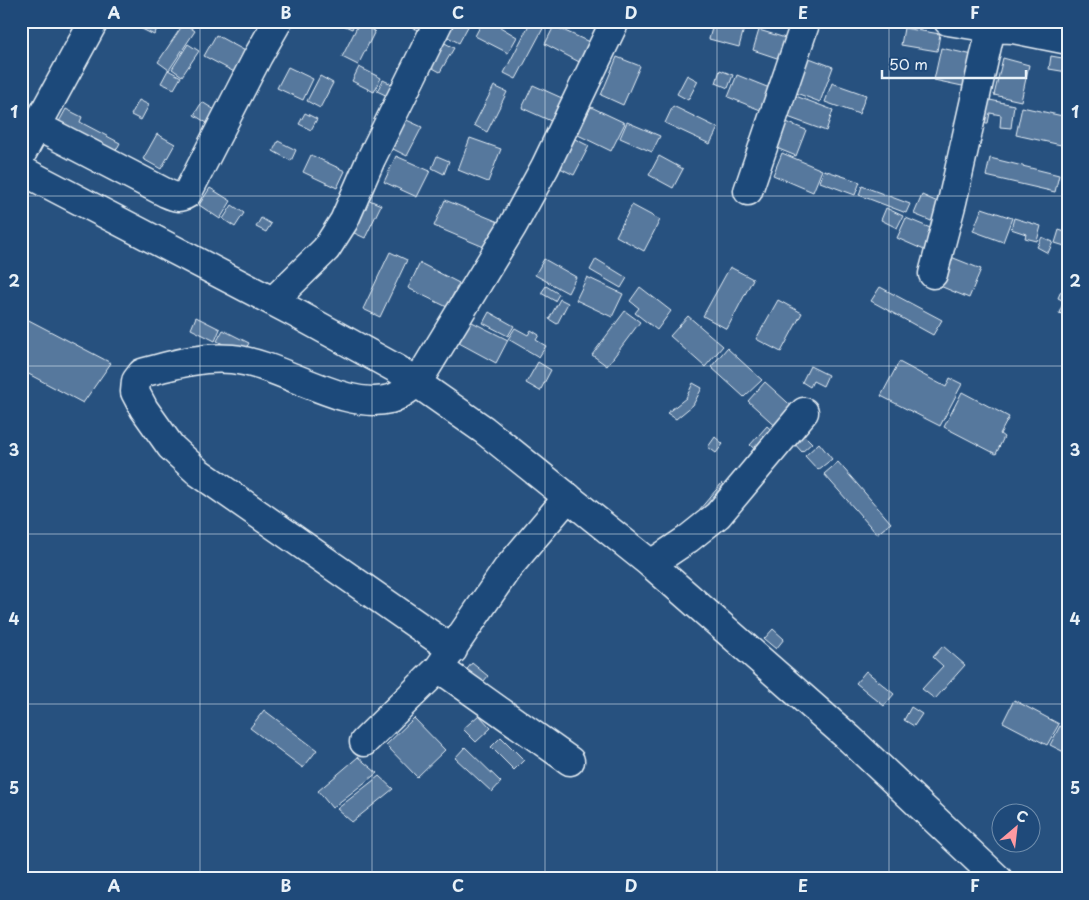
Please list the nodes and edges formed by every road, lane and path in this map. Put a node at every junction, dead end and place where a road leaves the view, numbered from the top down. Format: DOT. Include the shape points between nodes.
graph roads {
  1 [pos="94,21"];
  2 [pos="278,21"];
  3 [pos="439,21"];
  4 [pos="615,21"];
  5 [pos="806,21"];
  6 [pos="948,21"];
  7 [pos="1007,26"];
  8 [pos="1068,40"];
  9 [pos="37,126"];
  10 [pos="21,155"];
  11 [pos="21,170"];
  12 [pos="748,191"];
  13 [pos="933,274"];
  14 [pos="273,301"];
  15 [pos="417,383"];
  16 [pos="804,412"];
  17 [pos="568,497"];
  18 [pos="651,564"];
  19 [pos="446,659"];
  20 [pos="364,742"];
  21 [pos="570,762"];
  22 [pos="998,879"];
  1 -- 9 [label="street"];
  2 -- 9 [label="street" via="182,198 174,197"];
  3 -- 14 [label="street" via="344,221 326,250"];
  4 -- 15 [label="street" via="545,167"];
  5 -- 12 [label="street"];
  6 -- 7 [label="street"];
  7 -- 8 [label="street"];
  7 -- 13 [label="street"];
  9 -- 10 [label="street"];
  11 -- 14 [label="street"];
  14 -- 15 [label="street"];
  15 -- 17 [label="street" via="484,430"];
  15 -- 19 [label="street" via="392,399 372,401 342,396 261,364 232,358 199,358 142,373 136,381 135,392 171,447 198,472"];
  16 -- 18 [label="street" via="718,515"];
  17 -- 18 [label="street"];
  17 -- 19 [label="street" via="507,570"];
  18 -- 22 [label="street" via="850,740"];
  19 -- 20 [label="street"];
  19 -- 21 [label="street"];
}
